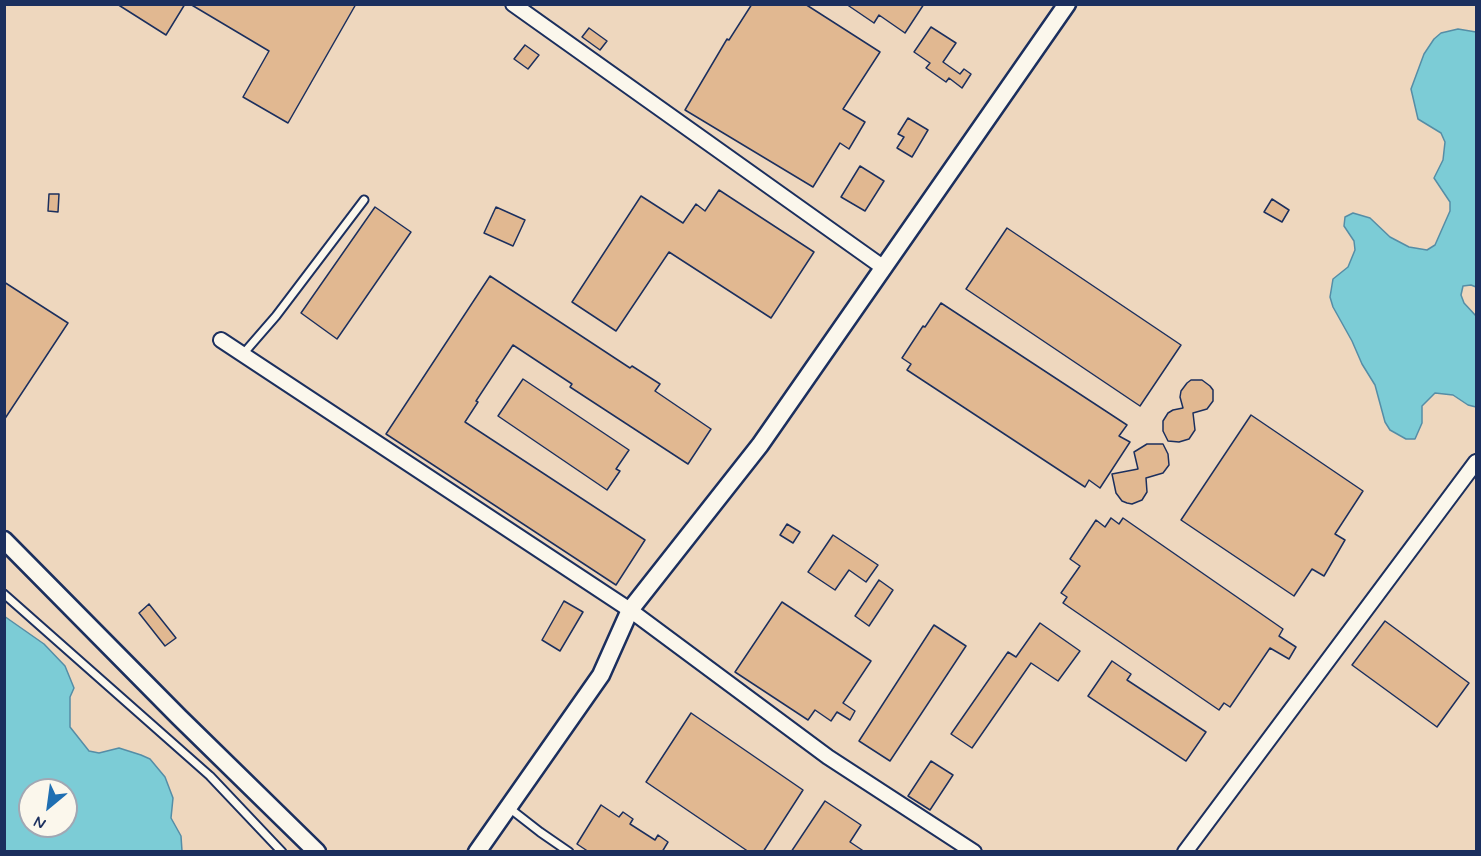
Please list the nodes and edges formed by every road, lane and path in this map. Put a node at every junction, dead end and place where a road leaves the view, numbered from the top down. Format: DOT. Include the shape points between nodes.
graph roads {
  1 [pos="513,4"];
  2 [pos="1067,4"];
  3 [pos="364,200"];
  4 [pos="884,268"];
  5 [pos="221,339"];
  6 [pos="243,354"];
  7 [pos="1476,462"];
  8 [pos="4,540"];
  9 [pos="4,594"];
  10 [pos="630,610"];
  11 [pos="508,807"];
  12 [pos="282,852"];
  13 [pos="317,852"];
  14 [pos="477,852"];
  15 [pos="569,852"];
  16 [pos="974,852"];
  17 [pos="1185,852"];
  1 -- 4 [label="street"];
  2 -- 4 [label="street"];
  3 -- 6 [label="lane"];
  4 -- 10 [label="street" via="760,445"];
  5 -- 6 [label="street"];
  6 -- 10 [label="street"];
  7 -- 17 [label="street"];
  8 -- 13 [label="street"];
  9 -- 12 [label="lane" via="210,776"];
  10 -- 11 [label="street" via="601,675"];
  10 -- 16 [label="street" via="828,757"];
  11 -- 14 [label="street"];
  11 -- 15 [label="lane"];
}
